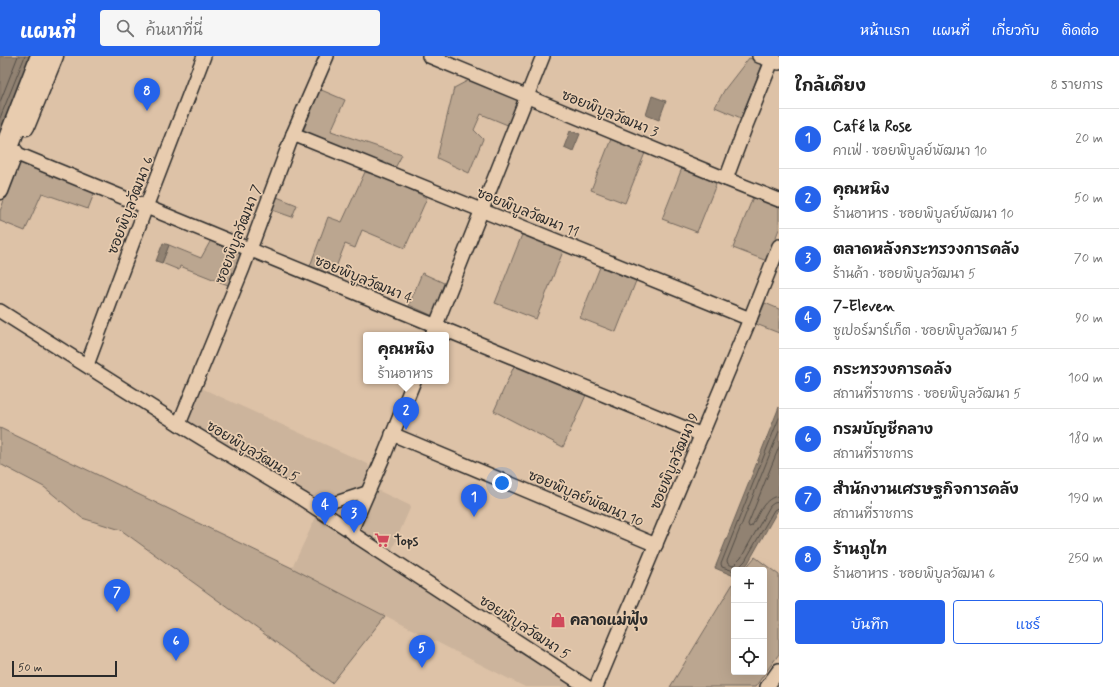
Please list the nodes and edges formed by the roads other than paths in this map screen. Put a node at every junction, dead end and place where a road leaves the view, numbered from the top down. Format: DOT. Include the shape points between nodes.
graph roads {
  1 [pos="42,56"];
  2 [pos="55,56"];
  3 [pos="204,56"];
  4 [pos="326,56"];
  5 [pos="429,56"];
  6 [pos="544,56"];
  7 [pos="759,56"];
  8 [pos="775,60"];
  9 [pos="528,96"];
  10 [pos="293,134"];
  11 [pos="7,159"];
  12 [pos="726,179"];
  13 [pos="0,191"];
  14 [pos="779,200"];
  15 [pos="146,207"];
  16 [pos="481,210"];
  17 [pos="779,246"];
  18 [pos="250,249"];
  19 [pos="0,311"];
  20 [pos="750,319"];
  21 [pos="434,330"];
  22 [pos="449,336"];
  23 [pos="87,365"];
  24 [pos="413,384"];
  25 [pos="179,424"];
  26 [pos="392,434"];
  27 [pos="702,435"];
  28 [pos="368,491"];
  29 [pos="316,508"];
  30 [pos="351,531"];
  31 [pos="656,545"];
  32 [pos="779,670"];
  33 [pos="587,687"];
  34 [pos="596,687"];
  35 [pos="767,687"];
  1 -- 11 [label="highway"];
  2 -- 11 [label="street"];
  3 -- 15 [label="street, ซอยพิบูลวัฒนา 6"];
  4 -- 10 [label="street, ซอยพิบูลวัฒนา 7"];
  5 -- 9 [label="street, ซอยพิบูลวัฒนา 3"];
  6 -- 9 [label="street"];
  7 -- 8 [label="street"];
  8 -- 12 [label="street"];
  9 -- 12 [label="street, ซอยพิบูลวัฒนา 3"];
  9 -- 16 [label="street"];
  10 -- 16 [label="street, ซอยพิบูลวัฒนา 11"];
  10 -- 18 [label="street, ซอยพิบูลวัฒนา 7"];
  11 -- 13 [label="street"];
  11 -- 15 [label="street, ซอยพิบูลวัฒนา 4"];
  12 -- 14 [label="street, ซอยพิบูลวัฒนา 3"];
  15 -- 18 [label="street, ซอยพิบูลวัฒนา 4"];
  15 -- 23 [label="street, ซอยพิบูลวัฒนา 6"];
  16 -- 20 [label="street, ซอยพิบูลวัฒนา 11"];
  16 -- 21 [label="street"];
  17 -- 20 [label="street, ซอยพิบูลวัฒนา 9"];
  18 -- 21 [label="street, ซอยพิบูลวัฒนา 4"];
  18 -- 25 [label="street, ซอยพิบูลวัฒนา 7"];
  19 -- 23 [label="street, ซอยพิบูลวัฒนา 5"];
  20 -- 27 [label="street, ซอยพิบูลวัฒนา 9"];
  22 -- 27 [label="street, ซอยพิบูลวัฒนา 4"];
  23 -- 25 [label="street, ซอยพิบูลวัฒนา 5"];
  24 -- 26 [label="street"];
  25 -- 29 [label="street, ซอยพิบูลวัฒนา 5"];
  26 -- 28 [label="street"];
  26 -- 31 [label="street, ซอยพิบูลย์พัฒนา 10"];
  27 -- 31 [label="street, ซอยพิบูลวัฒนา 9"];
  28 -- 29 [label="street"];
  28 -- 30 [label="street"];
  29 -- 30 [label="street, ซอยพิบูลวัฒนา 5"];
  30 -- 33 [label="street, ซอยพิบูลวัฒนา 5"];
  31 -- 34 [label="street, ซอยพิบูลวัฒนา 9"];
  32 -- 35 [label="street"];
}
